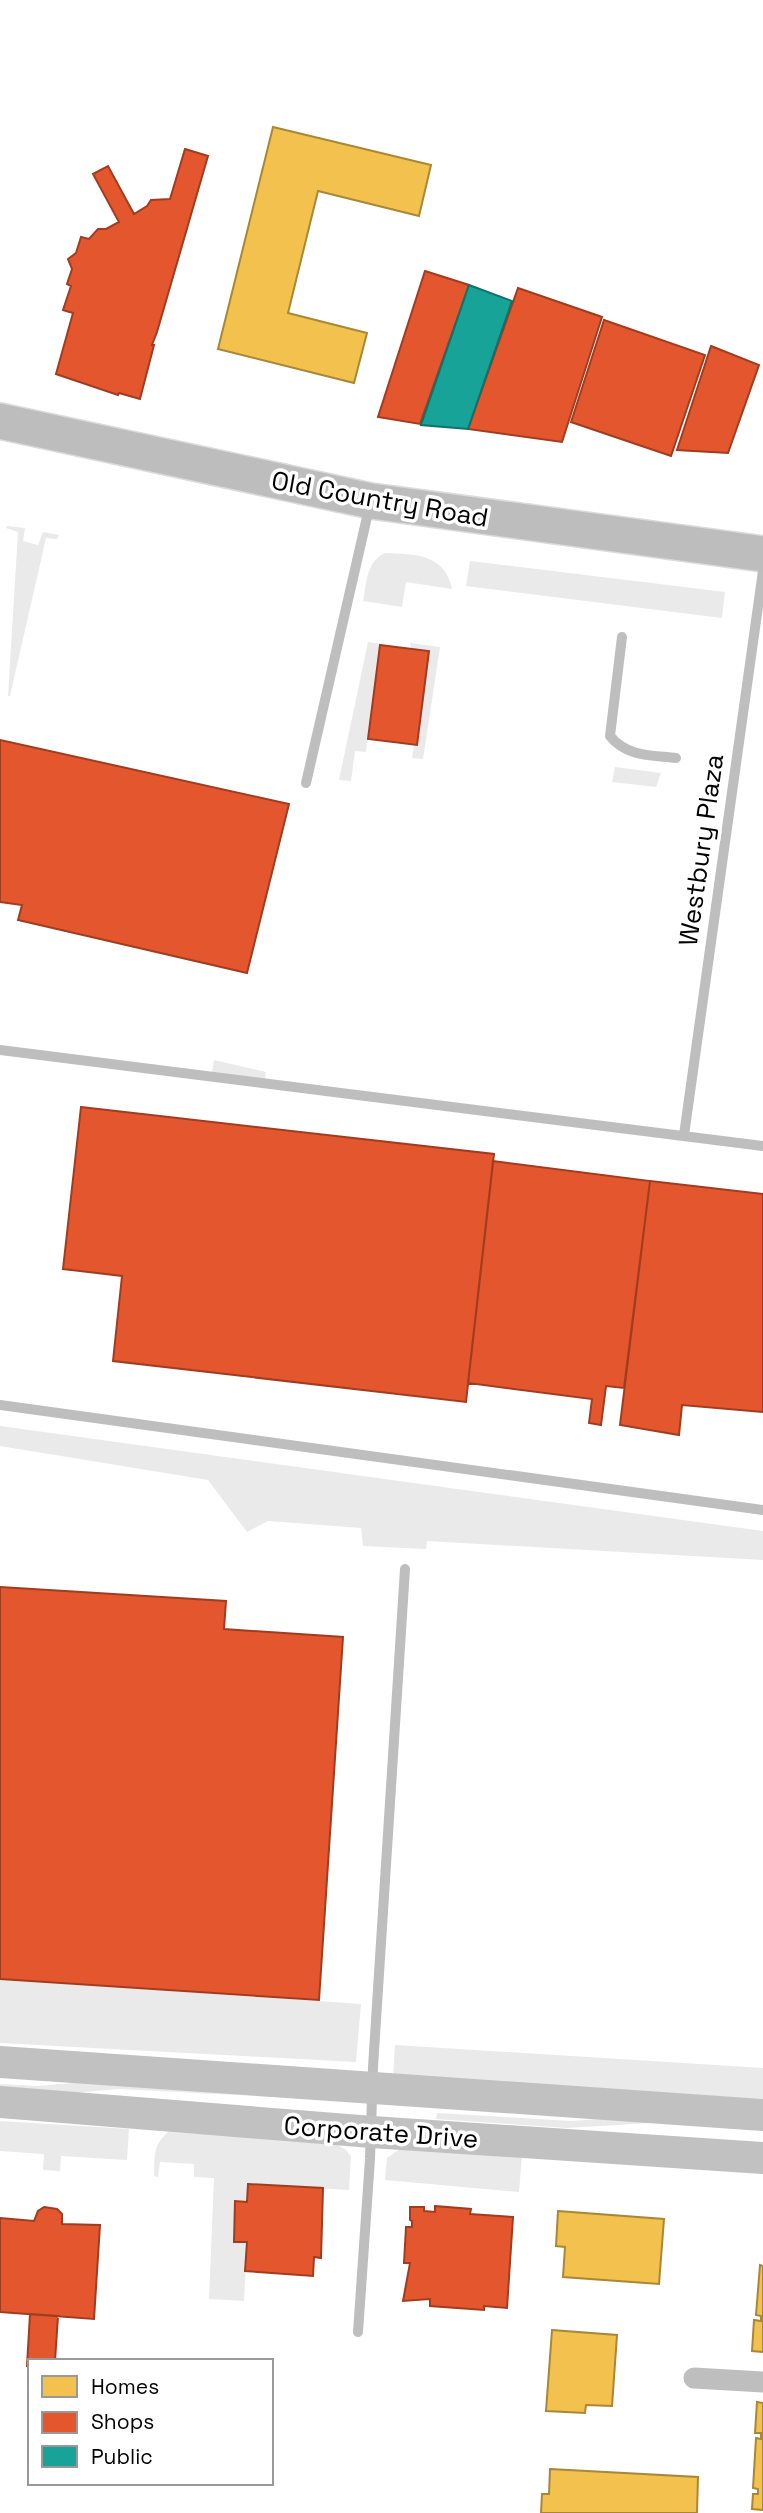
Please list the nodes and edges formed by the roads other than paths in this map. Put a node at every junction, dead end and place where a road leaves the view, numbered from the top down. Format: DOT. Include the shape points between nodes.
graph roads {
  1 [pos="0,421"];
  2 [pos="371,501"];
  3 [pos="763,554"];
  4 [pos="763,572"];
  5 [pos="622,637"];
  6 [pos="676,758"];
  7 [pos="306,783"];
  8 [pos="0,1050"];
  9 [pos="684,1135"];
  10 [pos="763,1146"];
  11 [pos="0,1405"];
  12 [pos="763,1510"];
  13 [pos="405,1569"];
  14 [pos="0,2062"];
  15 [pos="373,2089"];
  16 [pos="0,2102"];
  17 [pos="763,2115"];
  18 [pos="372,2132"];
  19 [pos="763,2158"];
  20 [pos="358,2332"];
  21 [pos="694,2378"];
  22 [pos="763,2382"];
  1 -- 2 [label="main road, Old Country Road"];
  2 -- 3 [label="main road, Old Country Road"];
  2 -- 7 [label="lane"];
  4 -- 9 [label="lane, Westbury Plaza"];
  5 -- 6 [label="lane" via="610,736 634,754"];
  8 -- 9 [label="lane"];
  9 -- 10 [label="lane"];
  11 -- 12 [label="lane"];
  13 -- 15 [label="lane"];
  14 -- 15 [label="main road, Corporate Drive"];
  15 -- 17 [label="main road, Corporate Drive"];
  15 -- 18 [label="lane"];
  16 -- 18 [label="main road, Corporate Drive"];
  18 -- 19 [label="main road, Corporate Drive"];
  18 -- 20 [label="lane"];
  21 -- 22 [label="street"];
}
